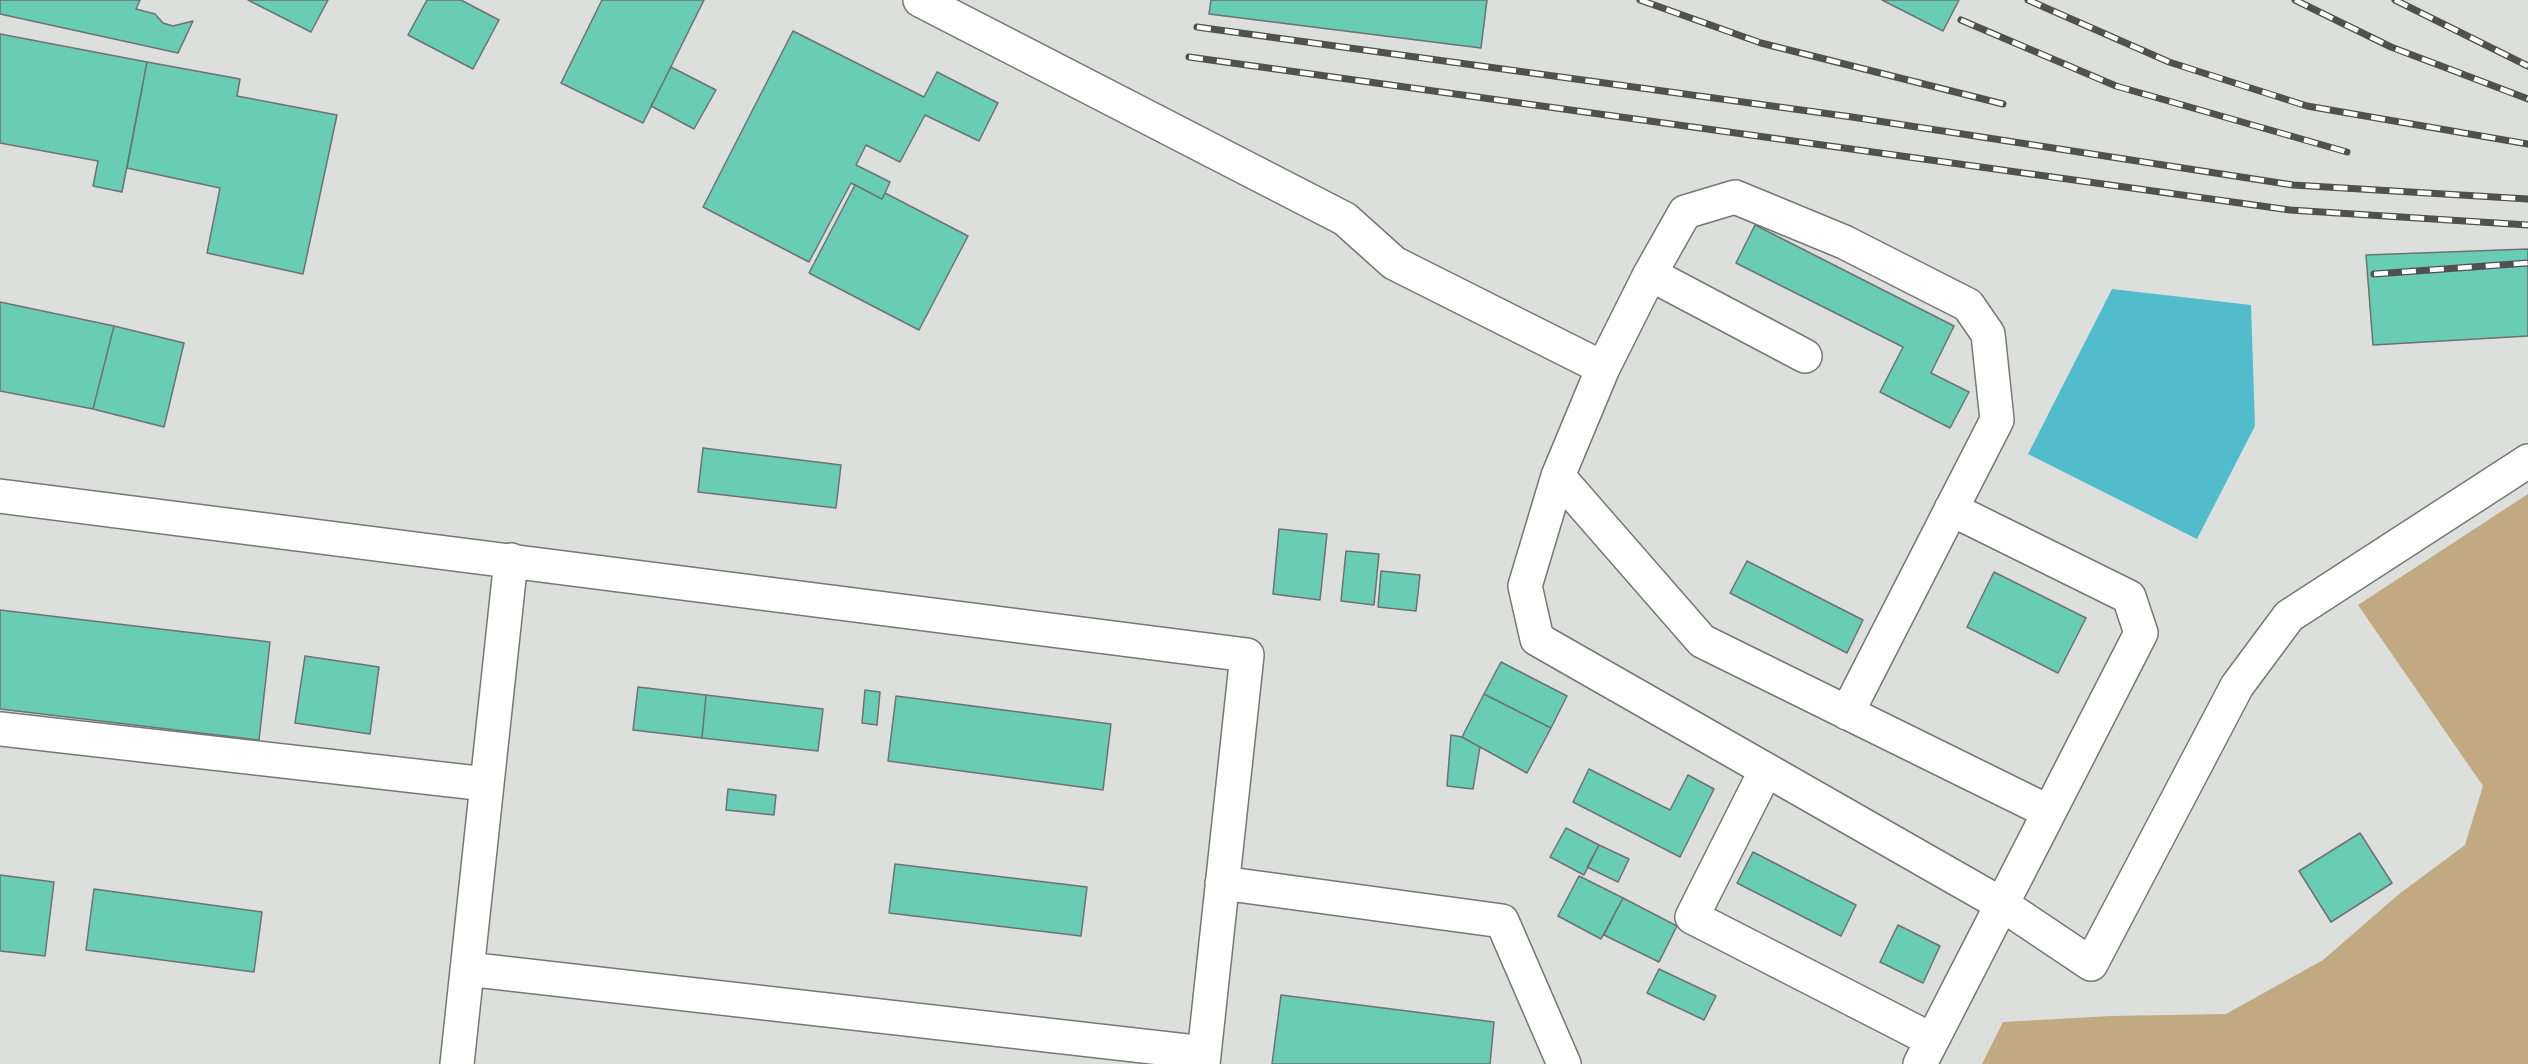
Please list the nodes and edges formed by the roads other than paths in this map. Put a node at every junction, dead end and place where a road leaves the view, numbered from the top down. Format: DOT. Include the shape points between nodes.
graph roads {
  1 [pos="920,0"];
  2 [pos="1650,274"];
  3 [pos="1804,356"];
  4 [pos="1603,368"];
  5 [pos="2528,461"];
  6 [pos="1558,476"];
  7 [pos="0,496"];
  8 [pos="1951,509"];
  9 [pos="511,560"];
  10 [pos="1847,713"];
  11 [pos="0,729"];
  12 [pos="1766,770"];
  13 [pos="486,784"];
  14 [pos="2049,812"];
  15 [pos="1222,884"];
  16 [pos="2003,905"];
  17 [pos="467,969"];
  18 [pos="1926,1052"];
  19 [pos="1204,1059"];
  20 [pos="457,1064"];
  21 [pos="1564,1064"];
  1 -- 4 [label="lane" via="1345,219 1394,263"];
  2 -- 3 [label="lane"];
  2 -- 4 [label="lane"];
  2 -- 8 [label="lane" via="1685,212 1735,197 1844,242 1968,306 1988,334 1997,420"];
  4 -- 6 [label="lane"];
  5 -- 16 [label="lane" via="2289,616 2237,686 2091,964"];
  6 -- 10 [label="lane" via="1702,641"];
  6 -- 12 [label="lane" via="1525,586 1537,639"];
  7 -- 9 [label="lane"];
  8 -- 10 [label="lane"];
  8 -- 14 [label="lane" via="2129,597 2141,633"];
  9 -- 13 [label="lane"];
  9 -- 15 [label="lane" via="1247,655"];
  10 -- 14 [label="lane"];
  11 -- 13 [label="lane"];
  12 -- 16 [label="lane"];
  12 -- 18 [label="lane" via="1692,917"];
  13 -- 17 [label="lane"];
  14 -- 16 [label="lane"];
  15 -- 19 [label="lane"];
  15 -- 21 [label="lane" via="1502,921"];
  16 -- 18 [label="lane"];
  17 -- 19 [label="lane"];
  17 -- 20 [label="lane"];
}
